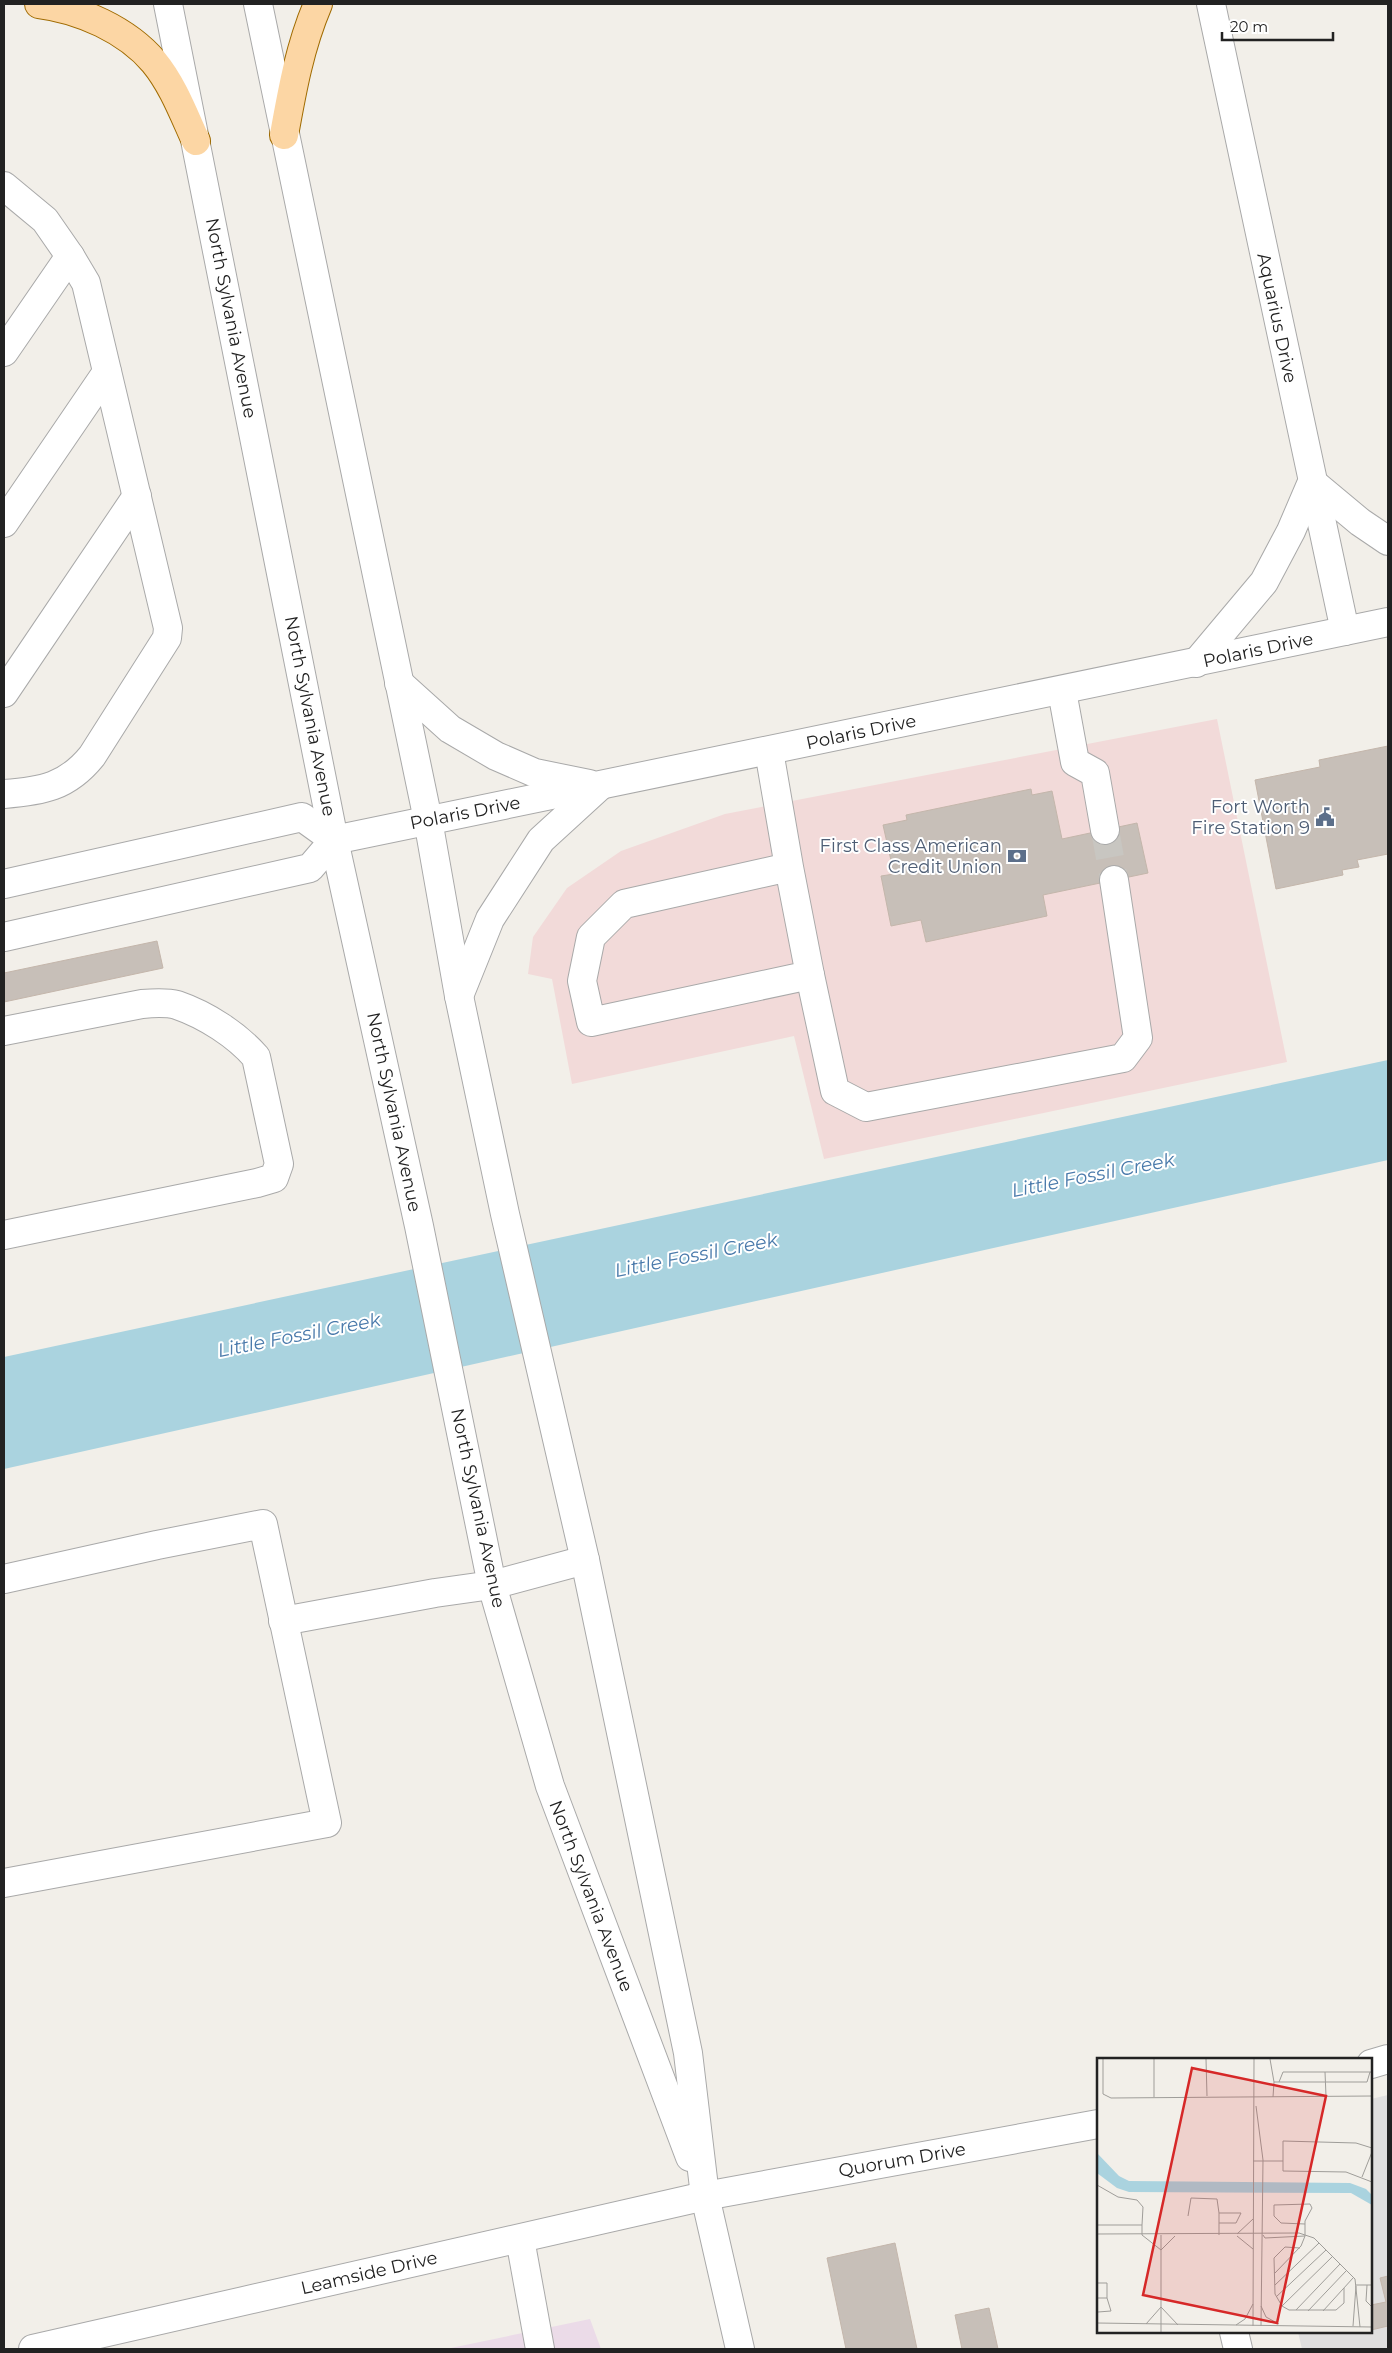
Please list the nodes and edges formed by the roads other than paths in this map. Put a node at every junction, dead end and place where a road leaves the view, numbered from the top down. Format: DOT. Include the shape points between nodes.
graph roads {
  1 [pos="39,4"];
  2 [pos="168,4"];
  3 [pos="258,4"];
  4 [pos="318,4"];
  5 [pos="1210,4"];
  6 [pos="284,135"];
  7 [pos="196,141"];
  8 [pos="4,186"];
  9 [pos="70,256"];
  10 [pos="4,352"];
  11 [pos="107,372"];
  12 [pos="1312,482"];
  13 [pos="137,496"];
  14 [pos="4,523"];
  15 [pos="1388,542"];
  16 [pos="1388,622"];
  17 [pos="1345,631"];
  18 [pos="1196,663"];
  19 [pos="400,683"];
  20 [pos="1062,691"];
  21 [pos="4,693"];
  22 [pos="769,751"];
  23 [pos="600,786"];
  24 [pos="4,794"];
  25 [pos="428,820"];
  26 [pos="1105,830"];
  27 [pos="334,840"];
  28 [pos="790,867"];
  29 [pos="1114,880"];
  30 [pos="4,884"];
  31 [pos="4,937"];
  32 [pos="810,974"];
  33 [pos="459,996"];
  34 [pos="4,1031"];
  35 [pos="4,1235"];
  36 [pos="586,1560"];
  37 [pos="4,1579"];
  38 [pos="492,1585"];
  39 [pos="283,1621"];
  40 [pos="4,1883"];
  41 [pos="1388,2059"];
  42 [pos="1372,2064"];
  43 [pos="1097,2124"];
  44 [pos="705,2196"];
  45 [pos="520,2239"];
  46 [pos="1234,2333"];
  47 [pos="33,2349"];
  48 [pos="540,2349"];
  49 [pos="740,2349"];
  50 [pos="1238,2349"];
  1 -- 7 [label="main road" via="69,10 102,23 131,41 154,62 174,93"];
  2 -- 7 [label="street, North Sylvania Avenue"];
  3 -- 6 [label="street, North Sylvania Avenue"];
  4 -- 6 [label="main road" via="306,32"];
  5 -- 12 [label="street, Aquarius Drive"];
  6 -- 19 [label="street, North Sylvania Avenue"];
  7 -- 27 [label="street, North Sylvania Avenue"];
  8 -- 9 [label="street" via="45,220"];
  9 -- 10 [label="street"];
  9 -- 11 [label="street" via="86,283"];
  11 -- 13 [label="street"];
  11 -- 14 [label="street"];
  12 -- 15 [label="street"];
  12 -- 17 [label="street, Aquarius Drive"];
  12 -- 18 [label="street" via="1264,582"];
  13 -- 21 [label="street"];
  13 -- 24 [label="street" via="168,628 167,638 81,769 58,784 34,792"];
  16 -- 17 [label="street, Polaris Drive"];
  17 -- 18 [label="street, Polaris Drive"];
  18 -- 20 [label="street, Polaris Drive"];
  19 -- 23 [label="street" via="450,729 496,756 534,773"];
  19 -- 25 [label="street, North Sylvania Avenue"];
  20 -- 22 [label="street, Polaris Drive"];
  20 -- 26 [label="street" via="1075,762 1095,773"];
  22 -- 23 [label="street, Polaris Drive"];
  22 -- 28 [label="street"];
  23 -- 25 [label="street, Polaris Drive"];
  23 -- 33 [label="street" via="541,840 490,919"];
  25 -- 27 [label="street, Polaris Drive"];
  25 -- 33 [label="street, North Sylvania Avenue"];
  27 -- 30 [label="street" via="302,818"];
  27 -- 31 [label="street" via="310,868"];
  27 -- 38 [label="street, North Sylvania Avenue" via="419,1226"];
  28 -- 32 [label="street"];
  28 -- 32 [label="street" via="624,904 591,937 582,980 591,1022"];
  29 -- 32 [label="street" via="1138,1038 1123,1058 866,1107 835,1091"];
  33 -- 36 [label="street, North Sylvania Avenue" via="505,1214"];
  34 -- 35 [label="street" via="142,1004 177,1005 216,1025 246,1045 256,1057 279,1164 274,1178 257,1183"];
  36 -- 38 [label="street"];
  36 -- 44 [label="street, North Sylvania Avenue" via="688,2053"];
  37 -- 39 [label="street" via="263,1524"];
  38 -- 39 [label="street" via="435,1592"];
  38 -- 44 [label="street, North Sylvania Avenue" via="550,1786"];
  39 -- 40 [label="street" via="327,1823"];
  41 -- 42 [label="street"];
  43 -- 44 [label="street, Quorum Drive"];
  44 -- 45 [label="street, Leamside Drive"];
  44 -- 49 [label="street, North Sylvania Avenue"];
  45 -- 47 [label="street, Leamside Drive"];
  45 -- 48 [label="street"];
  46 -- 50 [label="street"];
}
